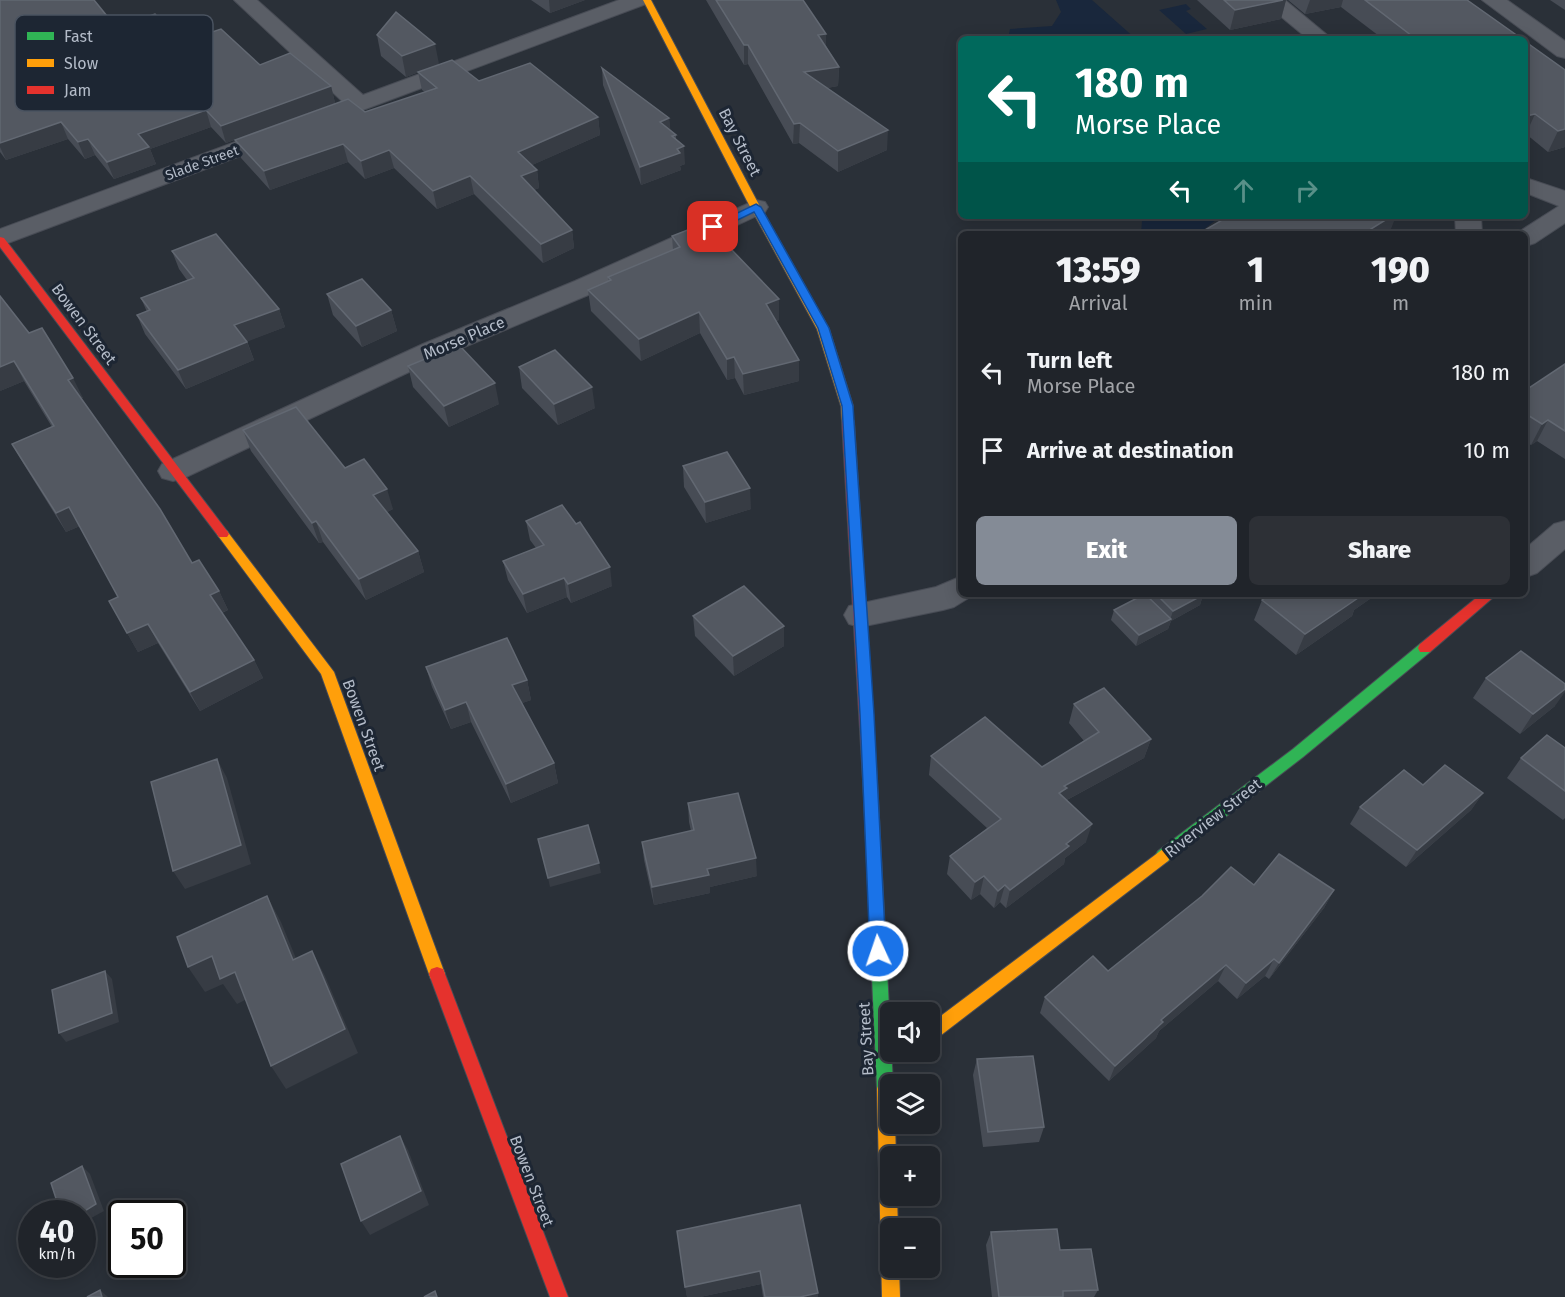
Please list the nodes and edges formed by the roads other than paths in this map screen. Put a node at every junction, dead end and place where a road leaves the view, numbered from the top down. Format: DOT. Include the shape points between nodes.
graph roads {
  1 [pos="245,0"];
  2 [pos="639,0"];
  3 [pos="646,0"];
  4 [pos="1272,0"];
  5 [pos="1493,0"];
  6 [pos="1317,36"];
  7 [pos="1565,51"];
  8 [pos="360,105"];
  9 [pos="1528,186"];
  10 [pos="1565,200"];
  11 [pos="756,207"];
  12 [pos="1565,212"];
  13 [pos="1528,237"];
  14 [pos="0,239"];
  15 [pos="173,471"];
  16 [pos="1565,532"];
  17 [pos="1528,563"];
  18 [pos="958,590"];
  19 [pos="1486,597"];
  20 [pos="860,615"];
  21 [pos="891,1002"];
  22 [pos="940,1026"];
  23 [pos="896,1062"];
  24 [pos="559,1297"];
  25 [pos="891,1297"];
  1 -- 8 [label="street"];
  2 -- 8 [label="street, Slade Street"];
  3 -- 11 [label="street, Bay Street"];
  4 -- 6 [label="street"];
  5 -- 7 [label="street"];
  8 -- 14 [label="street, Slade Street"];
  9 -- 10 [label="street"];
  11 -- 15 [label="street, Morse Place"];
  11 -- 20 [label="street, Bay Street" via="823,328 848,406"];
  12 -- 13 [label="street"];
  14 -- 15 [label="street, Bowen Street"];
  15 -- 24 [label="street, Bowen Street" via="327,672"];
  16 -- 17 [label="street"];
  18 -- 20 [label="street" via="943,598"];
  19 -- 22 [label="street, Riverview Street" via="1298,753"];
  20 -- 21 [label="street, Bay Street"];
  23 -- 25 [label="street, Bay Street"];
}
